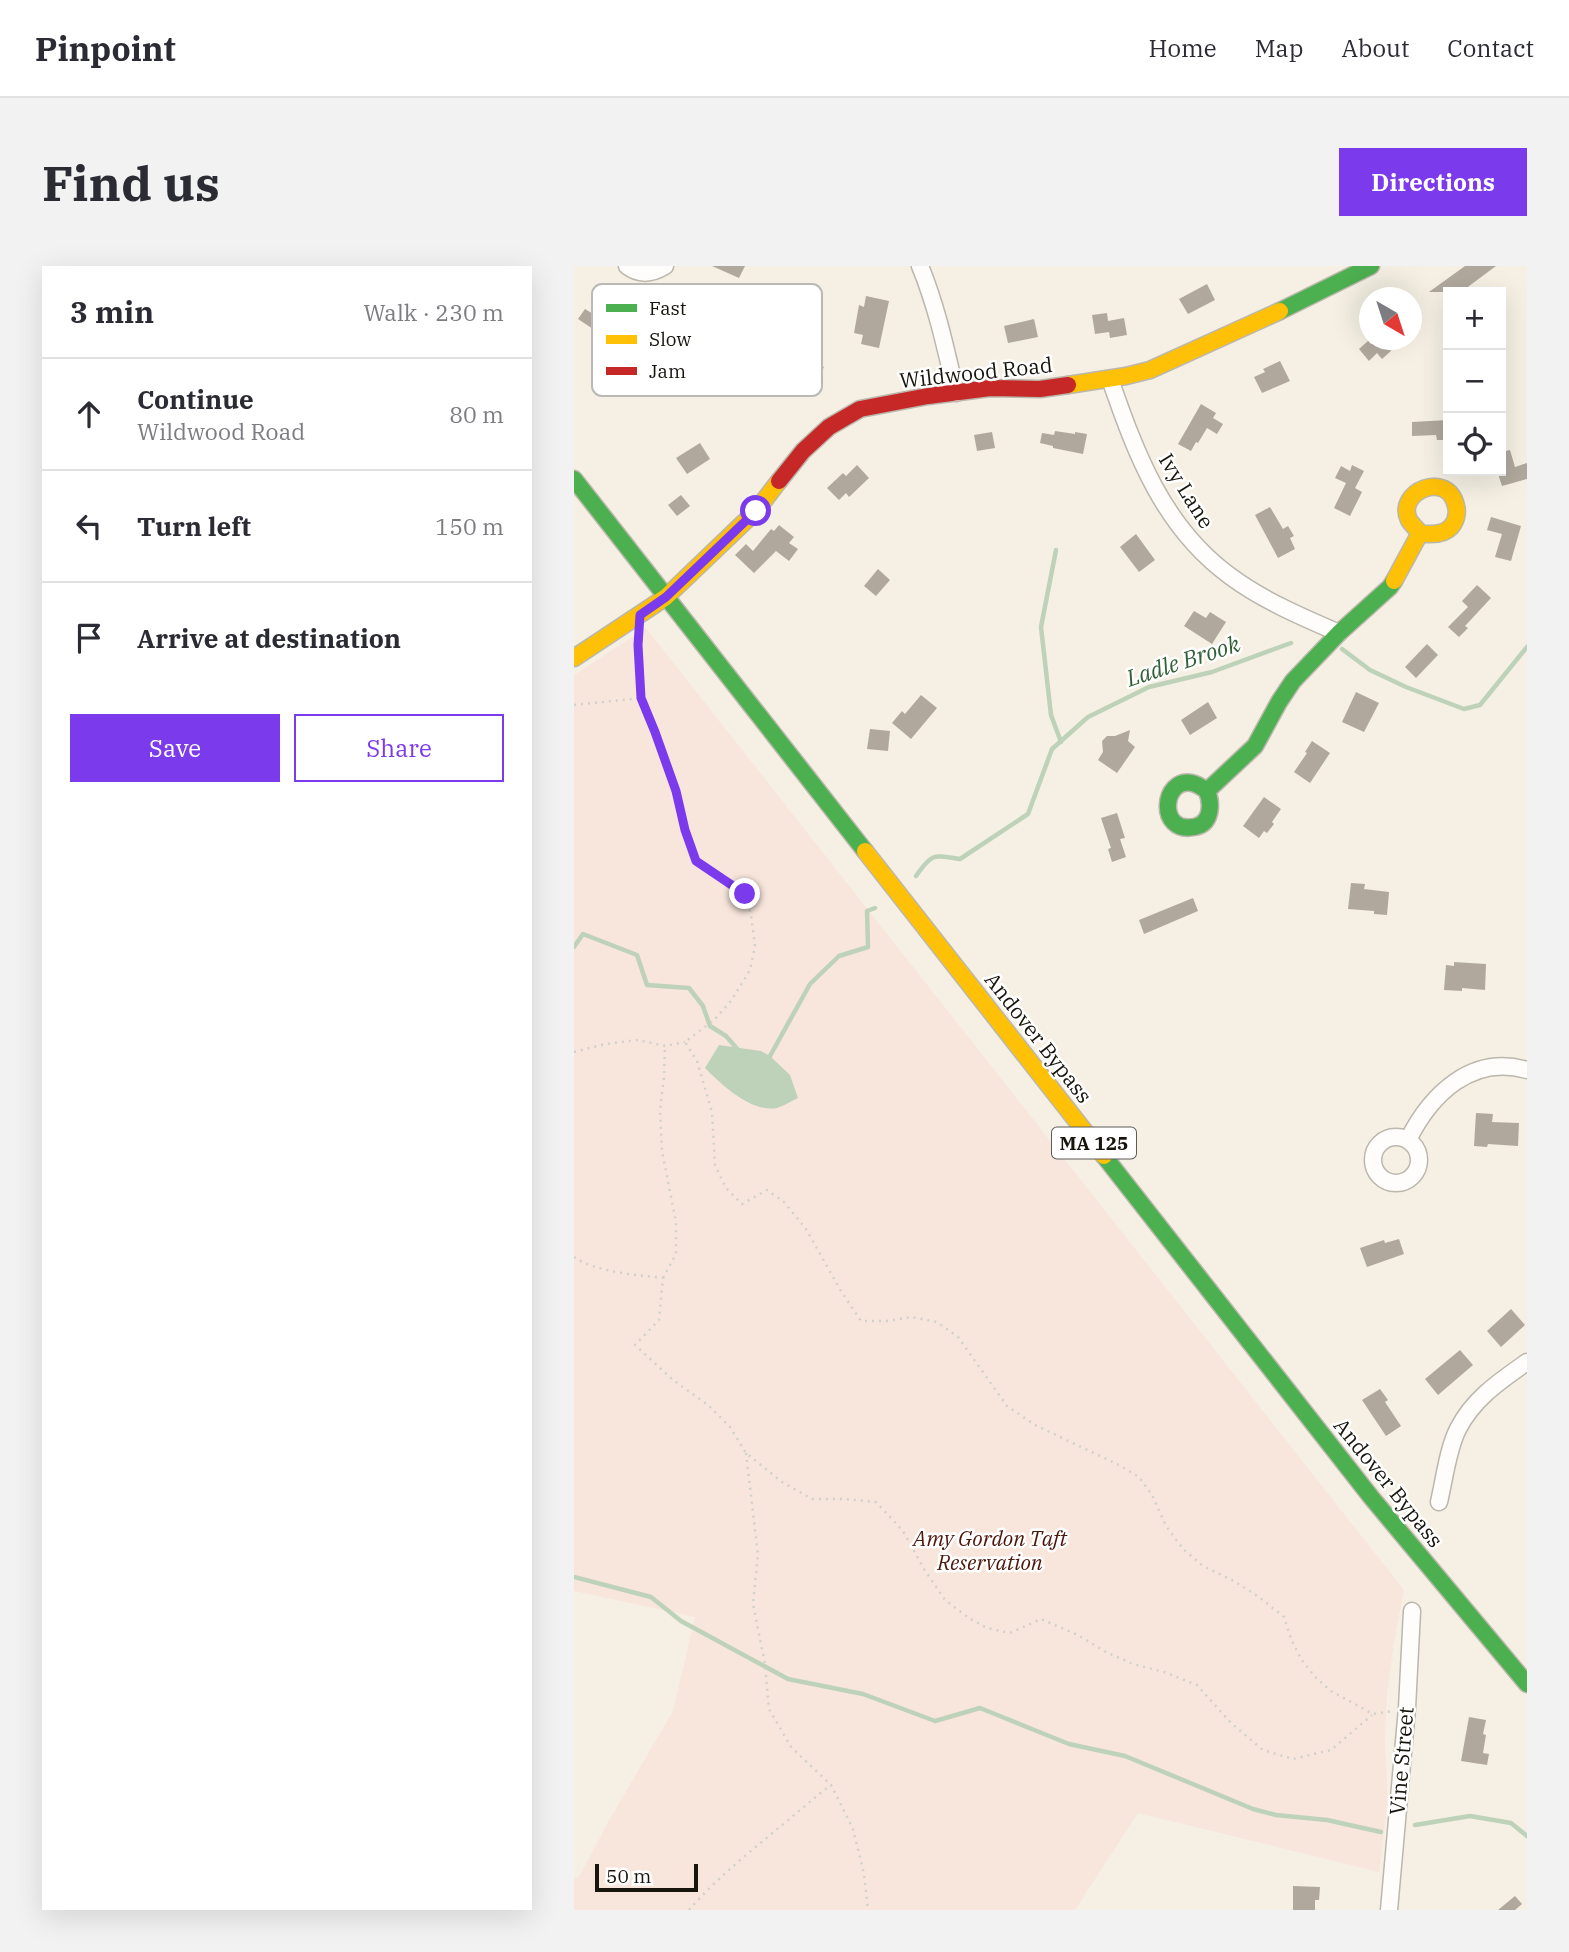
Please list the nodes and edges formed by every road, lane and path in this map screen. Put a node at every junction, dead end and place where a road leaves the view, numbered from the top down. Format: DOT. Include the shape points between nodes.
graph roads {
  1 [pos="627,266"];
  2 [pos="665,266"];
  3 [pos="920,266"];
  4 [pos="1371,266"];
  5 [pos="1110,379"];
  6 [pos="956,393"];
  7 [pos="574,479"];
  8 [pos="1420,533"];
  9 [pos="666,597"];
  10 [pos="640,615"];
  11 [pos="1339,633"];
  12 [pos="574,658"];
  13 [pos="641,698"];
  14 [pos="574,705"];
  15 [pos="1207,791"];
  16 [pos="685,1042"];
  17 [pos="665,1046"];
  18 [pos="574,1052"];
  19 [pos="1527,1070"];
  20 [pos="1408,1140"];
  21 [pos="574,1257"];
  22 [pos="663,1279"];
  23 [pos="1527,1362"];
  24 [pos="746,1453"];
  25 [pos="1438,1502"];
  26 [pos="1412,1612"];
  27 [pos="1527,1684"];
  28 [pos="1407,1708"];
  29 [pos="1373,1714"];
  30 [pos="831,1785"];
  31 [pos="689,1910"];
  32 [pos="868,1910"];
  33 [pos="1390,1910"];
  1 -- 2 [label="street" via="649,274"];
  3 -- 6 [label="street" via="939,320"];
  4 -- 5 [label="main road, Wildwood Road" via="1173,361"];
  5 -- 6 [label="main road, Wildwood Road" via="1040,389"];
  5 -- 11 [label="street, Ivy Lane" via="1141,460 1186,536 1231,577"];
  6 -- 9 [label="main road, Wildwood Road" via="860,409 829,427 803,451 756,511"];
  7 -- 9 [label="main road, Andover Bypass / MA 125"];
  8 -- 11 [label="main road" via="1390,587"];
  9 -- 10 [label="main road, Wildwood Road"];
  9 -- 27 [label="main road, Andover Bypass / MA 125" via="1371,1497"];
  10 -- 12 [label="main road, Wildwood Road"];
  10 -- 13 [label="path"];
  11 -- 15 [label="main road" via="1293,681 1255,746"];
  13 -- 14 [label="path"];
  13 -- 16 [label="path" via="673,781 696,861 745,894 755,946 750,970 731,1001"];
  16 -- 17 [label="path"];
  16 -- 29 [label="path" via="697,1061 712,1112 715,1164 726,1188 742,1204 766,1190 785,1202 806,1228 862,1321 911,1317 937,1322 958,1337 1007,1406 1139,1477 1183,1549 1284,1617 1296,1649 1315,1676 1331,1691"];
  17 -- 18 [label="path" via="638,1040"];
  17 -- 22 [label="path" via="662,1151 676,1222 676,1254"];
  19 -- 20 [label="street" via="1492,1067 1452,1083 1423,1114"];
  21 -- 22 [label="path" via="619,1272"];
  22 -- 24 [label="path" via="659,1320 635,1345 708,1405 730,1427"];
  23 -- 25 [label="street" via="1468,1412 1456,1431"];
  24 -- 29 [label="path" via="812,1499 876,1502 903,1531 945,1600 969,1618 1010,1633 1041,1619 1133,1664 1197,1685 1263,1750 1293,1759 1331,1750"];
  24 -- 30 [label="path" via="758,1555 753,1604 769,1709 791,1747"];
  26 -- 28 [label="street, Vine Street"];
  28 -- 29 [label="path"];
  28 -- 33 [label="street, Vine Street"];
  30 -- 31 [label="path" via="749,1852"];
  30 -- 32 [label="path" via="853,1829"];
}
